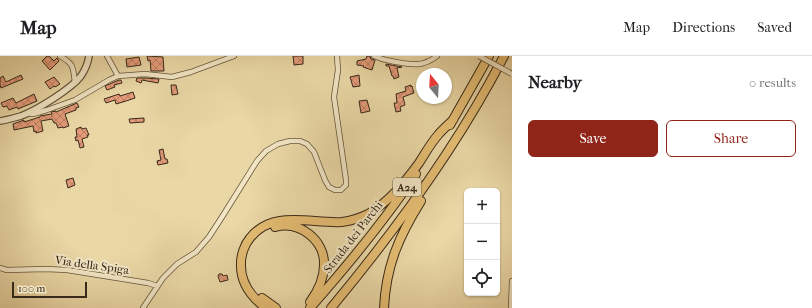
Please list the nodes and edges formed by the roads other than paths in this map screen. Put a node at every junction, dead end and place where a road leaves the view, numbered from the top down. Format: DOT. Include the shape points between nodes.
graph roads {
  1 [pos="60,56"];
  2 [pos="89,56"];
  3 [pos="107,56"];
  4 [pos="234,56"];
  5 [pos="337,56"];
  6 [pos="374,56"];
  7 [pos="437,56"];
  8 [pos="478,56"];
  9 [pos="489,56"];
  10 [pos="504,56"];
  11 [pos="512,74"];
  12 [pos="118,76"];
  13 [pos="75,83"];
  14 [pos="28,113"];
  15 [pos="453,120"];
  16 [pos="0,121"];
  17 [pos="442,162"];
  18 [pos="0,268"];
  19 [pos="512,281"];
  20 [pos="157,286"];
  21 [pos="143,308"];
  22 [pos="266,308"];
  23 [pos="276,308"];
  24 [pos="307,308"];
  25 [pos="331,308"];
  26 [pos="384,308"];
  27 [pos="511,308"];
  1 -- 13 [label="street" via="73,68"];
  2 -- 13 [label="street" via="85,69"];
  3 -- 12 [label="street"];
  4 -- 12 [label="street" via="172,77 145,74"];
  5 -- 20 [label="street" via="338,70 334,97 346,185 341,190 329,187 314,152 307,144 290,141 278,144 257,161 209,237 196,252 177,264"];
  6 -- 7 [label="street" via="408,65 430,62"];
  8 -- 11 [label="street, bridge"];
  9 -- 15 [label="highway, Strada dei Parchi / A24"];
  10 -- 17 [label="highway, A24"];
  12 -- 14 [label="street" via="75,100 33,114"];
  13 -- 14 [label="street"];
  14 -- 16 [label="street"];
  15 -- 22 [label="highway" via="437,136 418,164 386,201 366,215 343,222 282,220 265,225 252,235 242,253 241,269 245,286"];
  15 -- 24 [label="highway, Strada dei Parchi / A24" via="352,259"];
  17 -- 25 [label="highway, A24" via="378,251"];
  17 -- 26 [label="highway" via="436,178 398,243 387,279"];
  18 -- 20 [label="street, Via della Spiga" via="67,270"];
  19 -- 27 [label="street"];
  20 -- 21 [label="street"];
  23 -- 24 [label="highway" via="261,298 251,285 246,261 256,239 263,232 279,226 303,230 310,235 324,256 321,284"];
}
